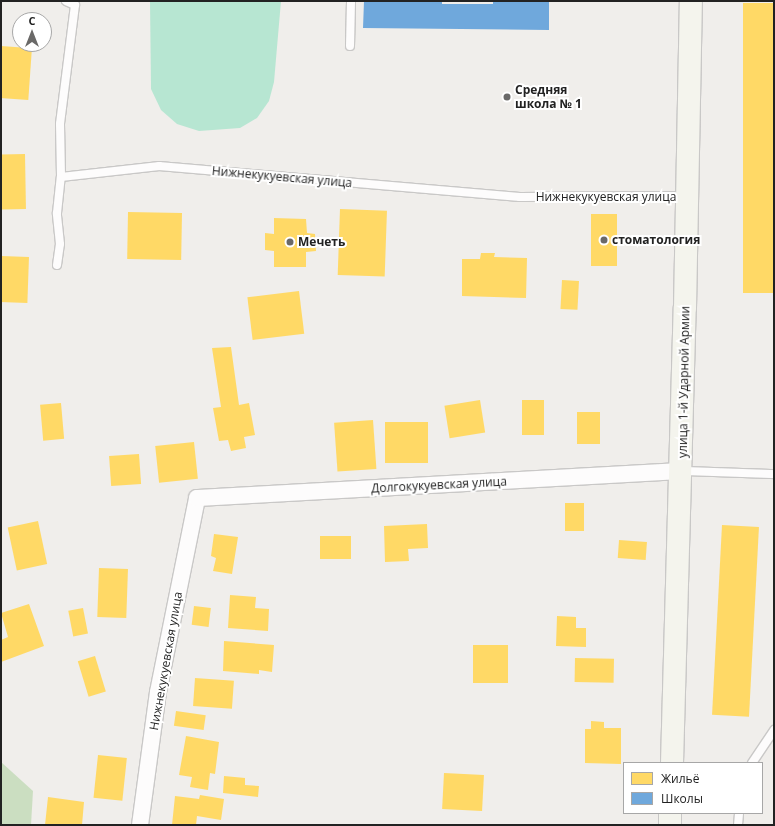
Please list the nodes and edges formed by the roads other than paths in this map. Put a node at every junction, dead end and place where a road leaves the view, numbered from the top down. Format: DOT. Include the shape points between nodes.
graph roads {
  1 [pos="66,1"];
  2 [pos="351,1"];
  3 [pos="691,1"];
  4 [pos="350,46"];
  5 [pos="61,177"];
  6 [pos="687,196"];
  7 [pos="57,265"];
  8 [pos="681,471"];
  9 [pos="774,474"];
  10 [pos="196,498"];
  11 [pos="774,730"];
  12 [pos="672,762"];
  13 [pos="753,762"];
  14 [pos="670,814"];
  15 [pos="739,814"];
  16 [pos="140,825"];
  17 [pos="670,825"];
  18 [pos="738,825"];
  1 -- 5 [label="lane" via="75,5 60,124"];
  2 -- 4 [label="lane"];
  3 -- 6 [label="main road, улица 1-й Ударной Армии"];
  5 -- 6 [label="lane, Нижнекукуевская улица" via="159,166 520,197"];
  5 -- 7 [label="lane" via="57,213 60,244"];
  6 -- 8 [label="main road, улица 1-й Ударной Армии"];
  8 -- 9 [label="lane"];
  8 -- 10 [label="street, Долгокукуевская улица"];
  8 -- 12 [label="main road, улица 1-й Ударной Армии"];
  10 -- 16 [label="street, Нижнекукуевская улица" via="158,692"];
  11 -- 13 [label="lane"];
  14 -- 17 [label="main road"];
  15 -- 18 [label="lane"];
}
